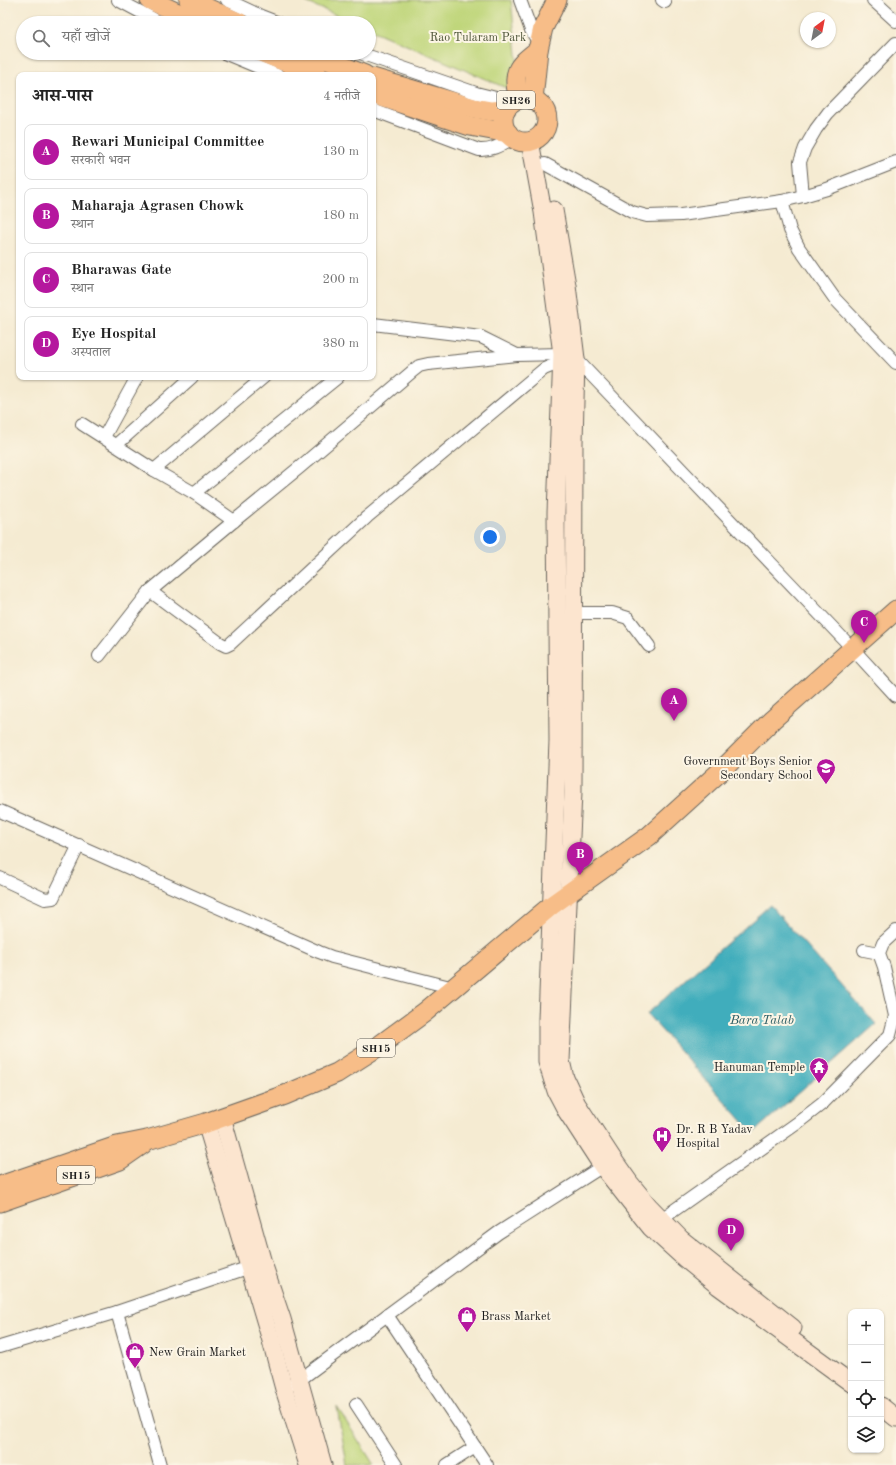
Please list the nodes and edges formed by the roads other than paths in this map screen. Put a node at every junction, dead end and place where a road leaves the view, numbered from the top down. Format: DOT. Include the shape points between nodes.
graph roads {
  1 [pos="118,0"];
  2 [pos="150,0"];
  3 [pos="189,0"];
  4 [pos="227,0"];
  5 [pos="520,0"];
  6 [pos="556,0"];
  7 [pos="872,0"];
  8 [pos="148,16"];
  9 [pos="184,16"];
  10 [pos="224,16"];
  11 [pos="261,16"];
  12 [pos="896,21"];
  13 [pos="896,43"];
  14 [pos="539,47"];
  15 [pos="376,59"];
  16 [pos="241,60"];
  17 [pos="280,60"];
  18 [pos="328,60"];
  19 [pos="270,72"];
  20 [pos="310,72"];
  21 [pos="358,72"];
  22 [pos="376,79"];
  23 [pos="376,95"];
  24 [pos="517,103"];
  25 [pos="376,111"];
  26 [pos="451,111"];
  27 [pos="522,137"];
  28 [pos="895,163"];
  29 [pos="545,164"];
  30 [pos="803,196"];
  31 [pos="782,201"];
  32 [pos="376,324"];
  33 [pos="517,355"];
  34 [pos="569,361"];
  35 [pos="896,363"];
  36 [pos="135,380"];
  37 [pos="189,380"];
  38 [pos="260,380"];
  39 [pos="334,380"];
  40 [pos="82,424"];
  41 [pos="104,437"];
  42 [pos="116,445"];
  43 [pos="154,470"];
  44 [pos="194,493"];
  45 [pos="234,521"];
  46 [pos="150,591"];
  47 [pos="896,610"];
  48 [pos="574,613"];
  49 [pos="649,646"];
  50 [pos="852,648"];
  51 [pos="99,656"];
  52 [pos="896,696"];
  53 [pos="0,811"];
  54 [pos="79,845"];
  55 [pos="0,878"];
  56 [pos="569,893"];
  57 [pos="552,905"];
  58 [pos="896,931"];
  59 [pos="864,950"];
  60 [pos="879,953"];
  61 [pos="454,988"];
  62 [pos="893,1036"];
  63 [pos="214,1120"];
  64 [pos="147,1140"];
  65 [pos="607,1163"];
  66 [pos="0,1186"];
  67 [pos="0,1202"];
  68 [pos="656,1224"];
  69 [pos="256,1265"];
  70 [pos="117,1312"];
  71 [pos="387,1315"];
  72 [pos="0,1347"];
  73 [pos="848,1369"];
  74 [pos="299,1381"];
  75 [pos="848,1381"];
  76 [pos="284,1389"];
  77 [pos="884,1396"];
  78 [pos="356,1404"];
  79 [pos="896,1405"];
  80 [pos="884,1408"];
  81 [pos="896,1418"];
  82 [pos="475,1447"];
  83 [pos="160,1465"];
  84 [pos="308,1465"];
  85 [pos="323,1465"];
  86 [pos="396,1465"];
  87 [pos="447,1465"];
  88 [pos="487,1465"];
  1 -- 8 [label="street"];
  2 -- 9 [label="main road"];
  3 -- 10 [label="main road"];
  4 -- 11 [label="street"];
  5 -- 14 [label="street"];
  6 -- 14 [label="main road" via="543,28"];
  7 -- 12 [label="street"];
  13 -- 30 [label="street" via="828,113 816,129 800,162"];
  14 -- 24 [label="main road" via="522,64 515,76"];
  15 -- 24 [label="street" via="476,93"];
  16 -- 19 [label="street"];
  17 -- 20 [label="main road"];
  18 -- 21 [label="main road"];
  22 -- 26 [label="main road, SH26"];
  23 -- 26 [label="main road, SH26"];
  24 -- 26 [label="main road, SH26" via="491,111 474,108"];
  24 -- 27 [label="main road, SH26" via="504,122"];
  24 -- 27 [label="main road, SH26" via="539,103 546,114 546,127 543,132"];
  25 -- 27 [label="street" via="479,150 494,149"];
  26 -- 27 [label="main road, SH26" via="470,126"];
  27 -- 29 [label="main road"];
  27 -- 34 [label="main road" via="543,212"];
  28 -- 30 [label="street"];
  29 -- 31 [label="street" via="642,215 707,212"];
  29 -- 34 [label="main road" via="567,285"];
  30 -- 31 [label="street"];
  31 -- 35 [label="street" via="790,230 804,255 835,299"];
  32 -- 33 [label="street" via="481,337"];
  33 -- 34 [label="street"];
  33 -- 45 [label="street" via="419,366"];
  34 -- 46 [label="street" via="544,370 367,517 230,644 226,646 220,643"];
  34 -- 48 [label="main road" via="574,443"];
  34 -- 50 [label="street"];
  34 -- 57 [label="main road" via="556,513 558,741"];
  36 -- 41 [label="street"];
  37 -- 42 [label="street"];
  38 -- 43 [label="street"];
  39 -- 44 [label="street"];
  40 -- 41 [label="street"];
  41 -- 42 [label="street"];
  42 -- 43 [label="street"];
  43 -- 44 [label="street"];
  44 -- 45 [label="street"];
  45 -- 46 [label="street"];
  46 -- 51 [label="street"];
  47 -- 50 [label="main road"];
  48 -- 49 [label="street" via="612,613 628,618"];
  48 -- 56 [label="main road" via="573,792"];
  50 -- 52 [label="street"];
  50 -- 56 [label="main road" via="649,836"];
  53 -- 54 [label="street"];
  54 -- 55 [label="street" via="53,898 45,899"];
  54 -- 61 [label="street" via="332,957"];
  56 -- 57 [label="main road, SH15"];
  56 -- 65 [label="main road" via="561,1061 569,1088"];
  57 -- 61 [label="main road, SH15"];
  57 -- 65 [label="main road" via="547,1019 548,1062 556,1091 567,1112"];
  58 -- 60 [label="street" via="883,943"];
  59 -- 60 [label="street"];
  60 -- 62 [label="street" via="895,1016"];
  61 -- 63 [label="main road, SH15" via="376,1048 337,1073"];
  62 -- 68 [label="street" via="823,1103"];
  63 -- 64 [label="main road, SH15"];
  63 -- 69 [label="main road"];
  64 -- 66 [label="main road, SH15" via="117,1146"];
  64 -- 67 [label="main road, SH15" via="120,1160"];
  65 -- 68 [label="main road"];
  65 -- 71 [label="street" via="498,1233"];
  68 -- 73 [label="main road" via="680,1239"];
  68 -- 75 [label="main road" via="685,1259 718,1286"];
  69 -- 70 [label="street"];
  69 -- 74 [label="main road" via="282,1319"];
  69 -- 76 [label="main road"];
  70 -- 72 [label="street"];
  70 -- 83 [label="street"];
  71 -- 74 [label="street"];
  71 -- 82 [label="street"];
  74 -- 76 [label="street"];
  74 -- 85 [label="main road"];
  76 -- 84 [label="main road"];
  77 -- 79 [label="main road"];
  78 -- 86 [label="street"];
  80 -- 81 [label="main road"];
  82 -- 87 [label="street"];
  82 -- 88 [label="street"];
}
